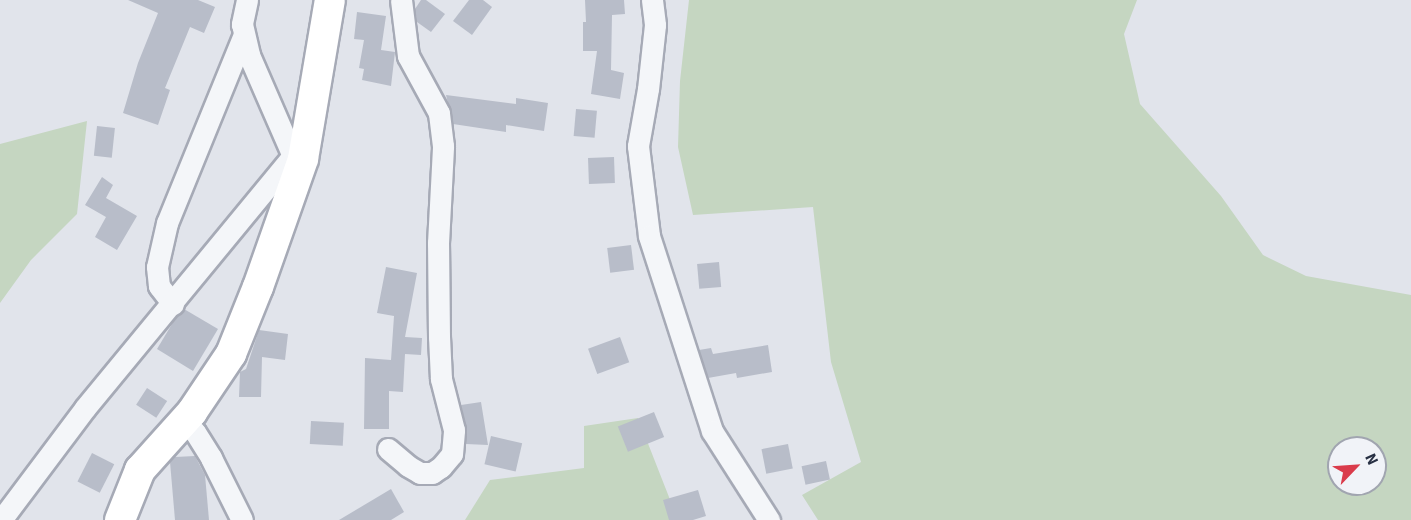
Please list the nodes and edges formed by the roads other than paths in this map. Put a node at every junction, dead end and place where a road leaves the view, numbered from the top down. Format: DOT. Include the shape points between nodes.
graph roads {
  1 [pos="247,0"];
  2 [pos="330,0"];
  3 [pos="401,0"];
  4 [pos="652,0"];
  5 [pos="243,36"];
  6 [pos="298,158"];
  7 [pos="173,304"];
  8 [pos="183,421"];
  9 [pos="388,449"];
  10 [pos="1,520"];
  11 [pos="120,520"];
  12 [pos="243,520"];
  13 [pos="769,520"];
  1 -- 5 [label="street"];
  2 -- 6 [label="street"];
  3 -- 9 [label="street" via="408,56 439,113 439,337 441,379 454,430 452,454 432,473 420,473"];
  4 -- 13 [label="street" via="655,25 638,146 648,236 712,431"];
  5 -- 6 [label="street"];
  5 -- 7 [label="street" via="167,223 157,267 159,286"];
  6 -- 7 [label="street"];
  6 -- 8 [label="street" via="258,287 231,354"];
  7 -- 10 [label="street" via="85,408"];
  8 -- 11 [label="street" via="140,470"];
  8 -- 12 [label="street" via="211,458"];
}
